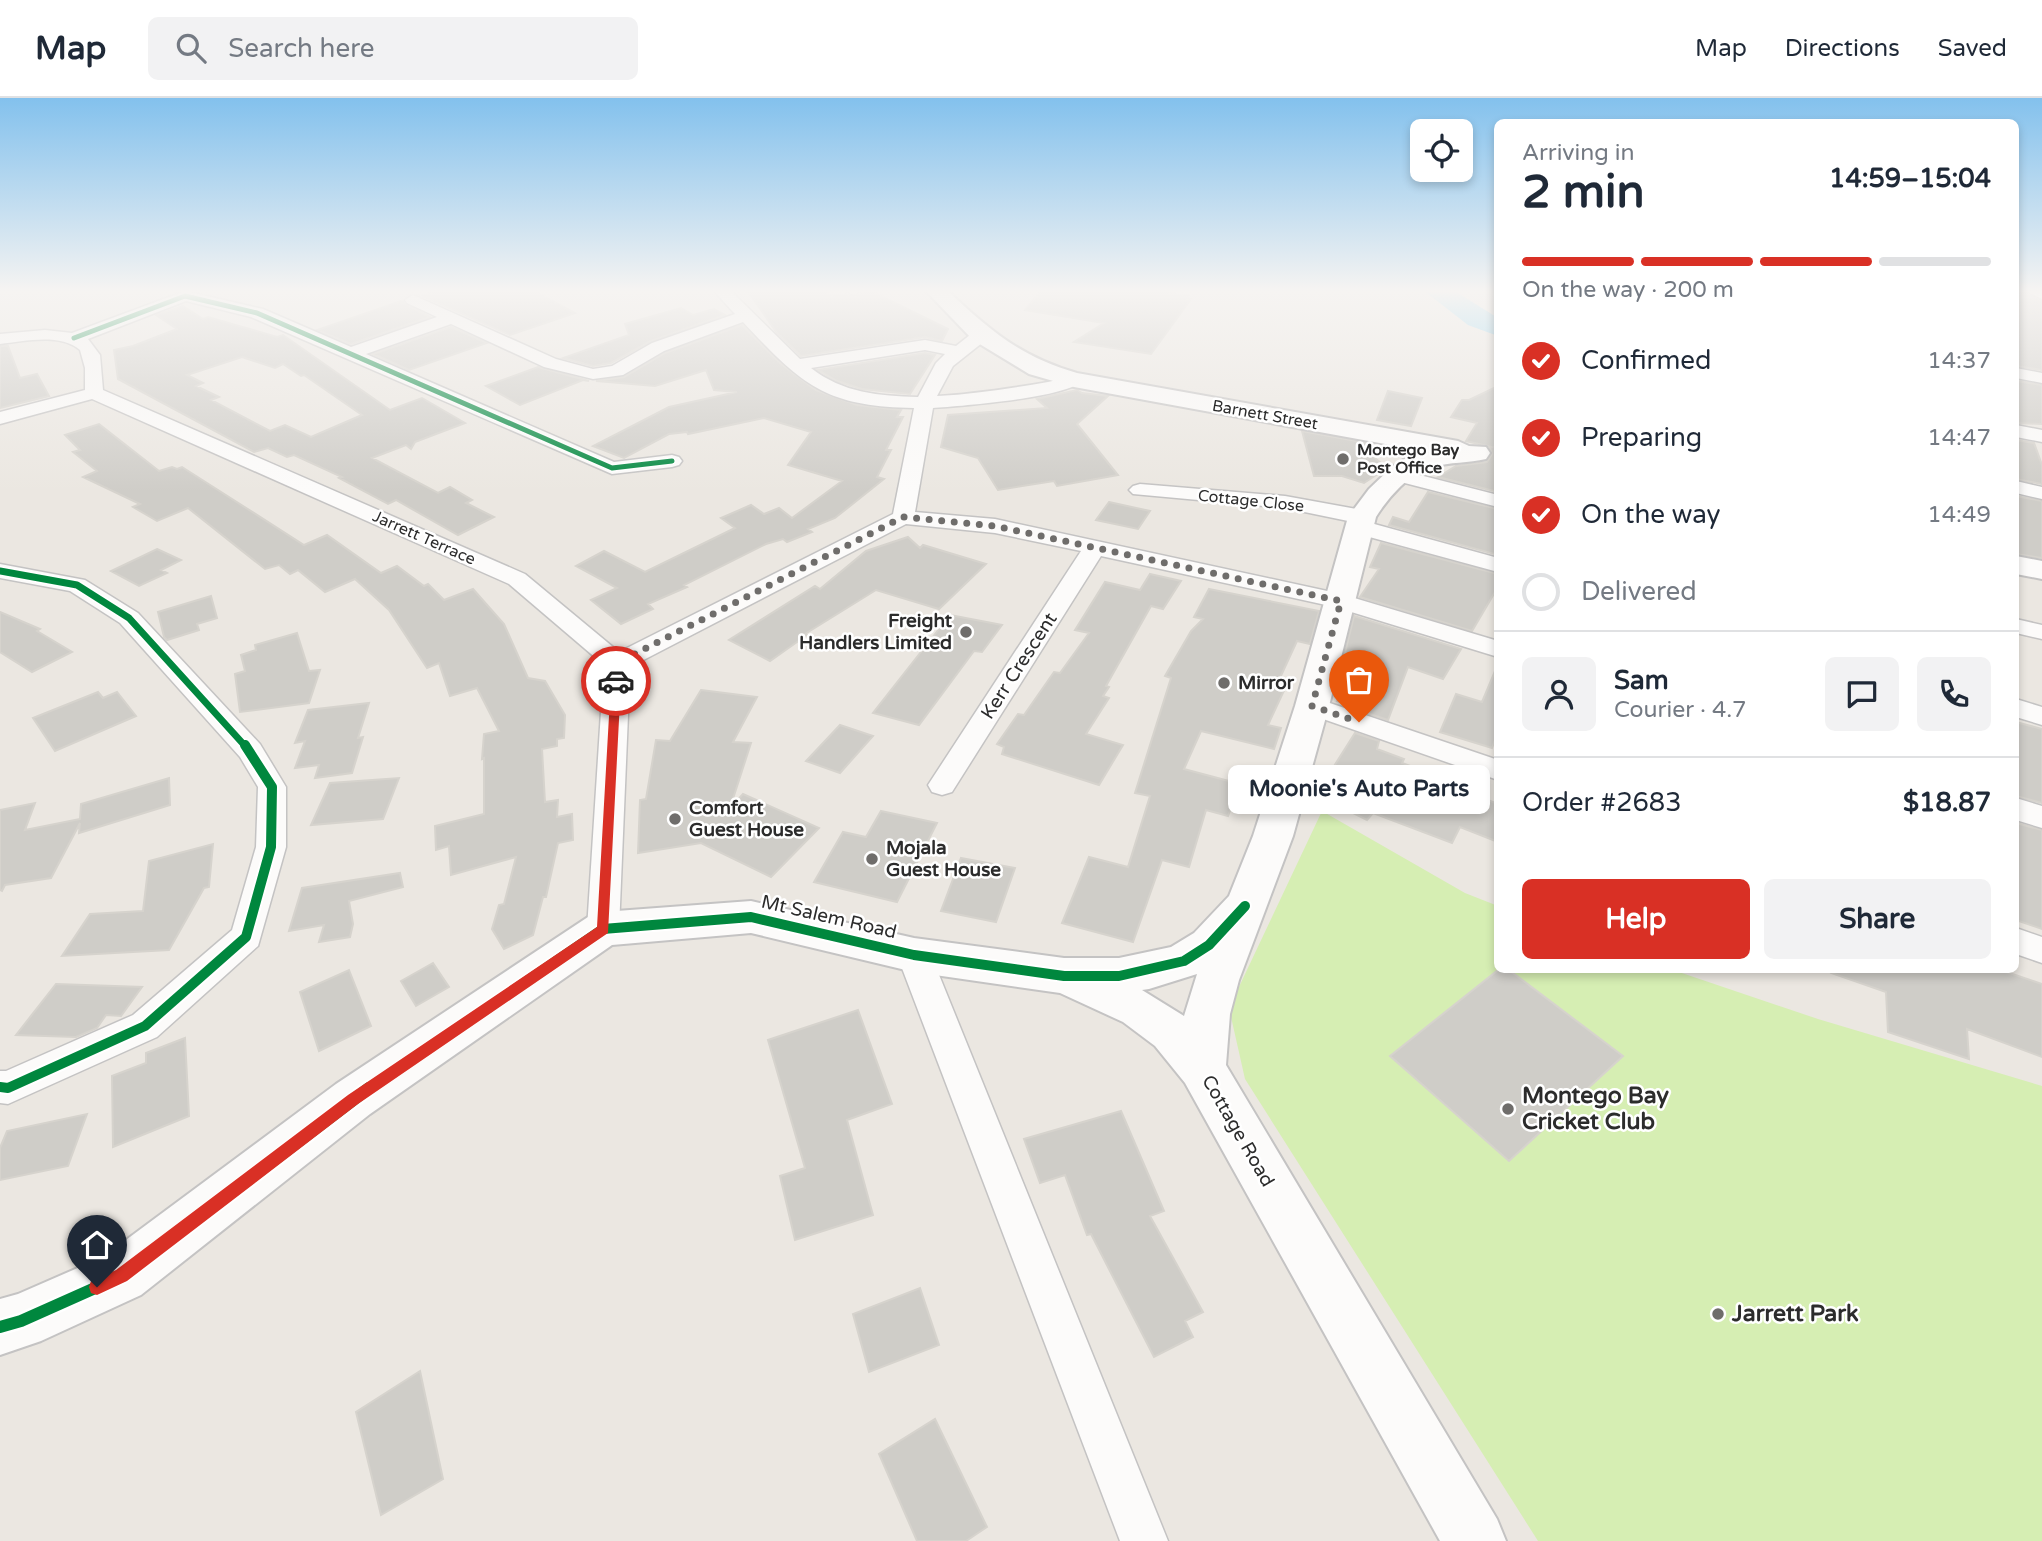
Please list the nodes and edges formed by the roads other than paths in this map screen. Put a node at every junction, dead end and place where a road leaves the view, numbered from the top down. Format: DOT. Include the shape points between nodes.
graph roads {
  1 [pos="90,357"];
  2 [pos="357,357"];
  3 [pos="538,357"];
  4 [pos="641,357"];
  5 [pos="790,357"];
  6 [pos="847,357"];
  7 [pos="953,357"];
  8 [pos="1018,357"];
  9 [pos="798,365"];
  10 [pos="2019,374"];
  11 [pos="2042,378"];
  12 [pos="1074,380"];
  13 [pos="94,393"];
  14 [pos="924,404"];
  15 [pos="0,418"];
  16 [pos="2019,432"];
  17 [pos="1381,434"];
  18 [pos="2042,436"];
  19 [pos="1488,454"];
  20 [pos="672,461"];
  21 [pos="1409,470"];
  22 [pos="2019,488"];
  23 [pos="1140,490"];
  24 [pos="2042,493"];
  25 [pos="1494,500"];
  26 [pos="903,517"];
  27 [pos="1360,522"];
  28 [pos="1095,547"];
  29 [pos="1494,564"];
  30 [pos="2019,566"];
  31 [pos="0,570"];
  32 [pos="2042,570"];
  33 [pos="1341,601"];
  34 [pos="2019,627"];
  35 [pos="2042,632"];
  36 [pos="1494,648"];
  37 [pos="617,663"];
  38 [pos="1312,706"];
  39 [pos="2019,709"];
  40 [pos="2042,716"];
  41 [pos="1494,769"];
  42 [pos="942,785"];
  43 [pos="2019,809"];
  44 [pos="2042,817"];
  45 [pos="1245,906"];
  46 [pos="603,929"];
  47 [pos="2019,943"];
  48 [pos="2042,950"];
  49 [pos="914,955"];
  50 [pos="1064,976"];
  51 [pos="1202,1068"];
  52 [pos="0,1087"];
  53 [pos="0,1327"];
  54 [pos="1144,1541"];
  55 [pos="1475,1541"];
  1 -- 13 [label="street"];
  2 -- 20 [label="street" via="612,468"];
  3 -- 4 [label="street" via="593,374 617,371"];
  5 -- 9 [label="street"];
  6 -- 9 [label="street"];
  7 -- 14 [label="street" via="945,363"];
  8 -- 12 [label="main road, Barnett Street" via="1037,369"];
  9 -- 14 [label="street" via="825,387 851,396"];
  10 -- 11 [label="street"];
  12 -- 14 [label="street" via="1011,394"];
  12 -- 17 [label="main road, Barnett Street"];
  13 -- 15 [label="street"];
  13 -- 37 [label="street, Jarrett Terrace" via="517,579"];
  14 -- 26 [label="street"];
  16 -- 18 [label="street"];
  17 -- 19 [label="main road, Barnett Street"];
  17 -- 21 [label="main road"];
  19 -- 21 [label="main road"];
  21 -- 25 [label="street"];
  21 -- 27 [label="main road, Cottage Road" via="1367,508"];
  22 -- 24 [label="street"];
  23 -- 27 [label="street, Cottage Close" via="1285,502"];
  26 -- 28 [label="street" via="995,526"];
  26 -- 37 [label="street"];
  27 -- 29 [label="street, Cottage Close"];
  27 -- 33 [label="main road, Cottage Road"];
  28 -- 33 [label="street"];
  28 -- 42 [label="street, Kerr Crescent"];
  30 -- 32 [label="main road"];
  31 -- 52 [label="street" via="77,585 130,618 250,751 272,787 271,847 246,937 145,1026 8,1088"];
  33 -- 36 [label="street"];
  33 -- 38 [label="main road, Cottage Road"];
  34 -- 35 [label="street"];
  37 -- 46 [label="street"];
  38 -- 41 [label="street"];
  38 -- 45 [label="main road, Cottage Road" via="1273,836"];
  39 -- 40 [label="street"];
  43 -- 44 [label="street"];
  45 -- 50 [label="main road, Mt Salem Road" via="1209,945 1184,961 1119,976"];
  45 -- 51 [label="main road, Cottage Road" via="1207,1014"];
  46 -- 49 [label="main road, Mt Salem Road" via="751,916"];
  46 -- 53 [label="main road, Mt Salem Road" via="353,1099 122,1276"];
  47 -- 48 [label="street"];
  49 -- 50 [label="main road, Mt Salem Road"];
  49 -- 54 [label="street"];
  50 -- 51 [label="main road, Mt Salem Road" via="1139,1009 1171,1032"];
  51 -- 55 [label="main road, Cottage Road"];
}
